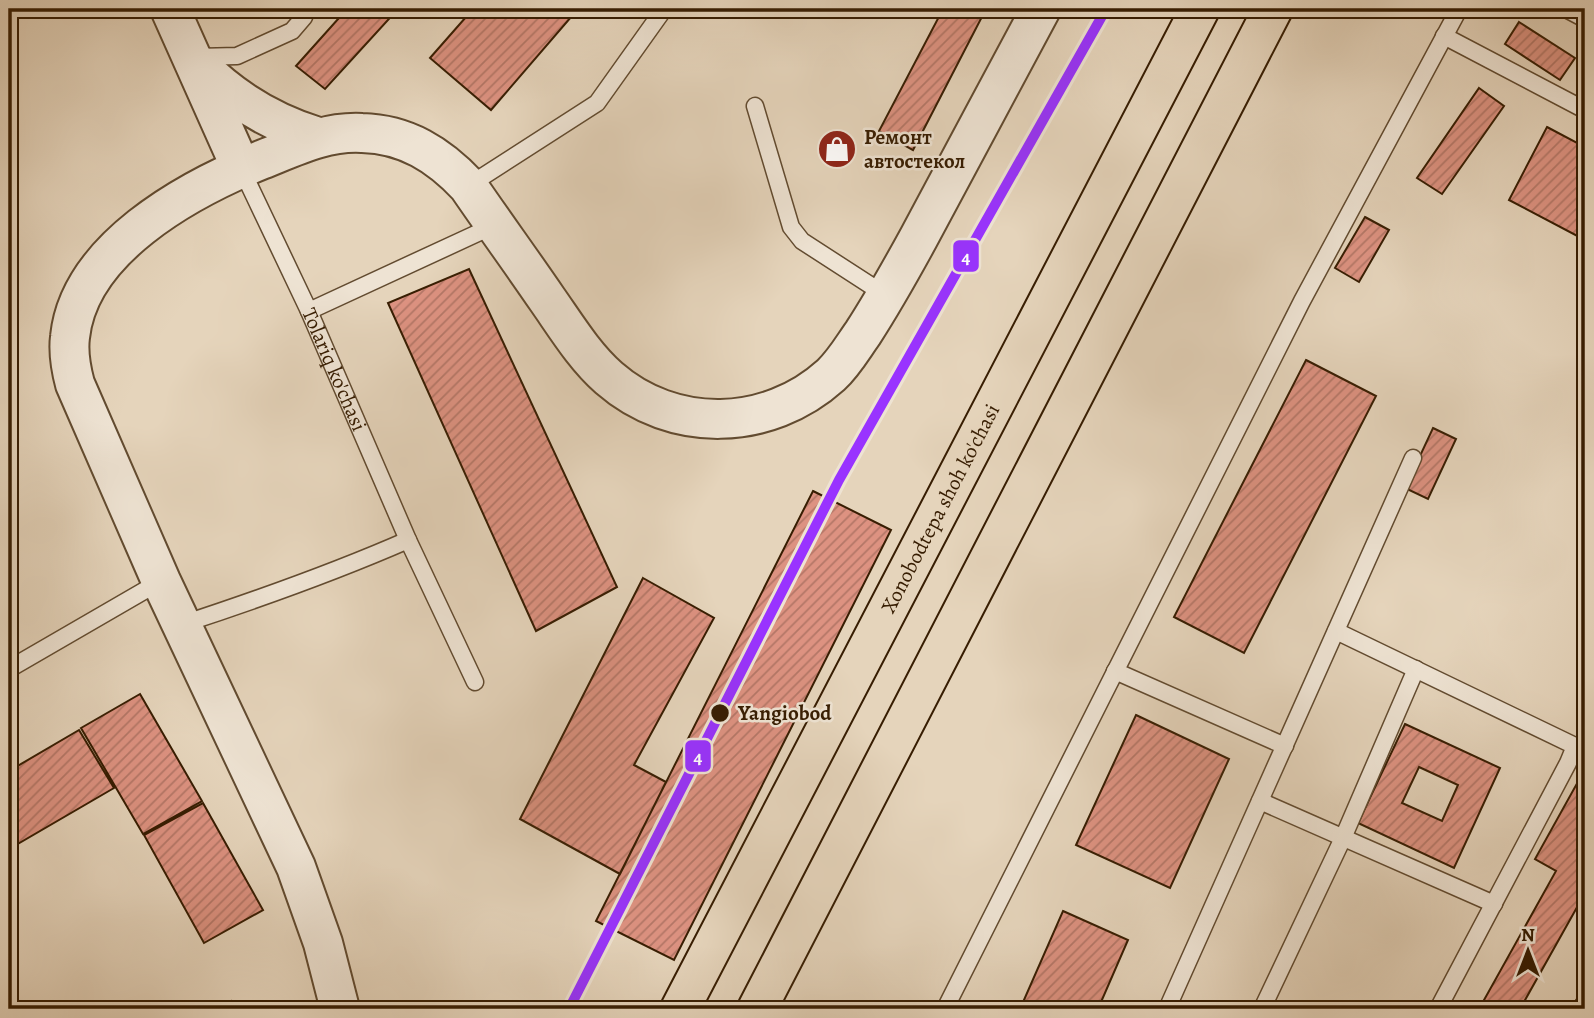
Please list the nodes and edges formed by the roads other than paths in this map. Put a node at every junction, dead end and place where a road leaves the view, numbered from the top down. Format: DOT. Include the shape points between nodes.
graph roads {
  1 [pos="170,9"];
  2 [pos="307,9"];
  3 [pos="664,9"];
  4 [pos="1041,9"];
  5 [pos="1200,9"];
  6 [pos="1273,9"];
  7 [pos="1459,9"];
  8 [pos="1566,9"];
  9 [pos="1585,19"];
  10 [pos="1444,36"];
  11 [pos="191,57"];
  12 [pos="755,106"];
  13 [pos="1585,110"];
  14 [pos="318,137"];
  15 [pos="241,168"];
  16 [pos="468,186"];
  17 [pos="495,225"];
  18 [pos="887,296"];
  19 [pos="309,311"];
  20 [pos="1413,458"];
  21 [pos="408,540"];
  22 [pos="161,581"];
  23 [pos="183,624"];
  24 [pos="1336,631"];
  25 [pos="9,669"];
  26 [pos="1416,669"];
  27 [pos="1115,671"];
  28 [pos="475,682"];
  29 [pos="1285,746"];
  30 [pos="1260,801"];
  31 [pos="1343,838"];
  32 [pos="1494,904"];
  33 [pos="340,1009"];
  34 [pos="680,1009"];
  35 [pos="757,1009"];
  36 [pos="945,1009"];
  37 [pos="1167,1009"];
  38 [pos="1262,1009"];
  39 [pos="1438,1009"];
  1 -- 11 [label="street, Tolariq ko'chasi"];
  2 -- 11 [label="lane" via="292,31 237,56"];
  3 -- 16 [label="lane" via="597,103"];
  4 -- 18 [label="street"];
  5 -- 34 [label="highway, Xonobodtepa shoh ko'chasi"];
  6 -- 35 [label="highway"];
  7 -- 10 [label="lane"];
  8 -- 9 [label="lane"];
  10 -- 13 [label="lane"];
  10 -- 27 [label="lane" via="1302,300"];
  11 -- 14 [label="street, Tolariq ko'chasi" via="259,112"];
  11 -- 15 [label="street, Tolariq ko'chasi"];
  12 -- 18 [label="lane" via="791,227 802,242"];
  14 -- 15 [label="street"];
  14 -- 16 [label="street" via="360,132 400,139 438,158"];
  15 -- 19 [label="lane, Tolariq ko'chasi"];
  15 -- 22 [label="street" via="200,188 121,243 100,266 72,323 70,354 78,393"];
  16 -- 17 [label="street"];
  17 -- 18 [label="street" via="597,367 635,395 683,415 714,420 758,416 797,398 839,366"];
  17 -- 19 [label="lane"];
  19 -- 21 [label="lane, Tolariq ko'chasi"];
  20 -- 24 [label="lane"];
  21 -- 23 [label="lane"];
  21 -- 28 [label="lane, Tolariq ko'chasi"];
  22 -- 23 [label="street"];
  22 -- 25 [label="lane"];
  23 -- 33 [label="street" via="296,867"];
  24 -- 26 [label="lane"];
  24 -- 29 [label="lane"];
  26 -- 31 [label="lane"];
  26 -- 32 [label="lane" via="1574,746"];
  27 -- 29 [label="lane"];
  27 -- 36 [label="lane"];
  29 -- 30 [label="lane"];
  30 -- 31 [label="lane"];
  30 -- 37 [label="lane"];
  31 -- 32 [label="lane"];
  31 -- 38 [label="lane"];
  32 -- 39 [label="lane"];
}
